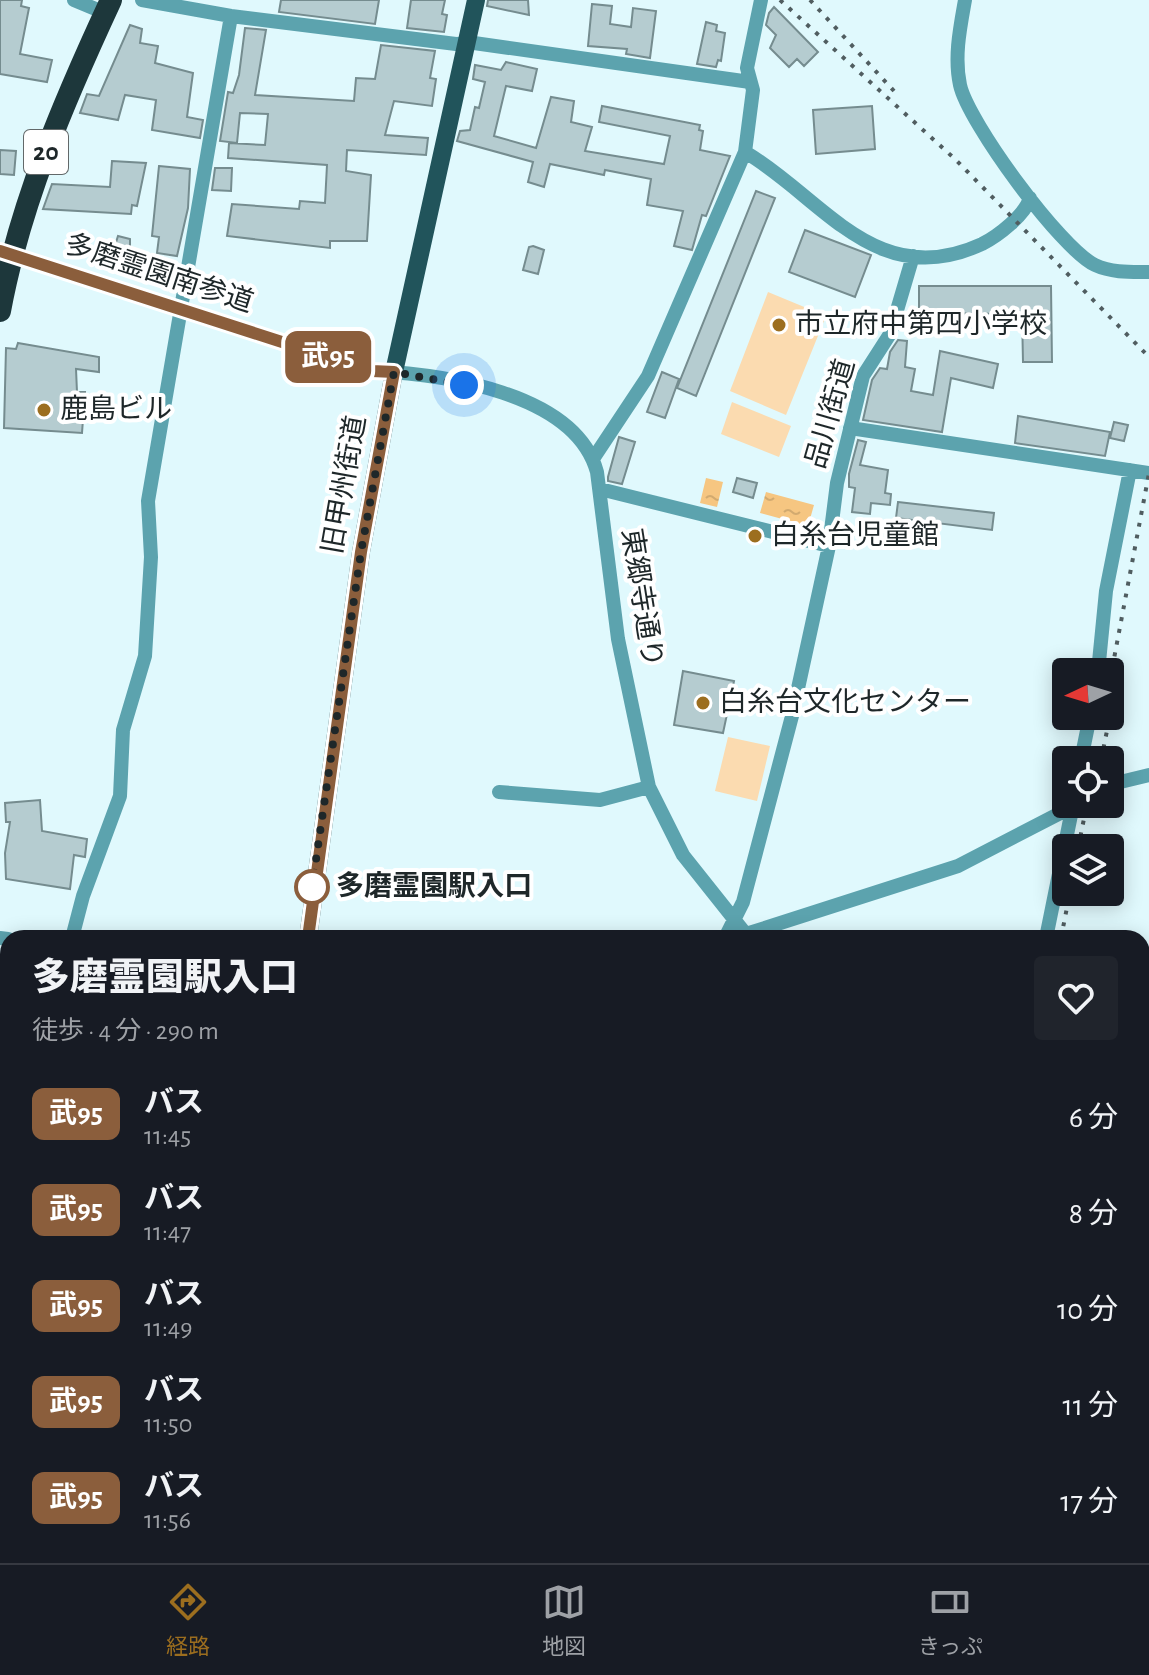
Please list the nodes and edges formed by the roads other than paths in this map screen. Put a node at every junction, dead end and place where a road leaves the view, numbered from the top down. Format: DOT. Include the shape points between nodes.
graph roads {
  1 [pos="142,0"];
  2 [pos="476,0"];
  3 [pos="761,0"];
  4 [pos="965,0"];
  5 [pos="95,5"];
  6 [pos="231,16"];
  7 [pos="464,44"];
  8 [pos="750,82"];
  9 [pos="745,152"];
  10 [pos="1030,198"];
  11 [pos="4,250"];
  12 [pos="913,256"];
  13 [pos="1149,272"];
  14 [pos="181,309"];
  15 [pos="0,311"];
  16 [pos="394,372"];
  17 [pos="850,428"];
  18 [pos="593,459"];
  19 [pos="1130,470"];
  20 [pos="1149,473"];
  21 [pos="600,489"];
  22 [pos="829,546"];
  23 [pos="1099,658"];
  24 [pos="1149,775"];
  25 [pos="1124,781"];
  26 [pos="649,787"];
  27 [pos="499,792"];
  28 [pos="1052,817"];
  29 [pos="1071,818"];
  30 [pos="74,930"];
  31 [pos="309,930"];
  32 [pos="742,930"];
  33 [pos="743,930"];
  34 [pos="746,930"];
  35 [pos="1048,930"];
  1 -- 6 [label="street"];
  2 -- 7 [label="main road, 旧甲州街道"];
  3 -- 8 [label="street" via="747,68"];
  4 -- 10 [label="street" via="958,50 963,94 984,134"];
  5 -- 11 [label="highway, 20" via="45,154"];
  6 -- 7 [label="street"];
  6 -- 14 [label="street"];
  7 -- 8 [label="street"];
  7 -- 16 [label="main road, 旧甲州街道"];
  8 -- 9 [label="street"];
  9 -- 12 [label="street" via="850,235"];
  9 -- 18 [label="street" via="648,376"];
  10 -- 12 [label="street" via="980,244"];
  10 -- 13 [label="street" via="1089,262 1113,271"];
  11 -- 14 [label="street, 多磨霊園南参道"];
  11 -- 15 [label="highway, 20"];
  12 -- 17 [label="street, 品川街道" via="890,334 863,376"];
  14 -- 16 [label="street, 多磨霊園南参道" via="372,371"];
  14 -- 30 [label="street" via="148,501 151,557 145,656 123,730 120,796"];
  16 -- 18 [label="street, 東郷寺通り" via="513,396 546,409"];
  16 -- 31 [label="main road, 旧甲州街道" via="361,552"];
  17 -- 19 [label="street"];
  17 -- 22 [label="street, 品川街道"];
  18 -- 21 [label="street, 東郷寺通り"];
  19 -- 20 [label="street"];
  19 -- 23 [label="street" via="1106,591"];
  21 -- 22 [label="street"];
  21 -- 26 [label="street, 東郷寺通り" via="618,639"];
  22 -- 33 [label="street, 品川街道"];
  24 -- 25 [label="street"];
  26 -- 27 [label="street" via="600,800"];
  26 -- 32 [label="street, 東郷寺通り" via="683,855"];
  28 -- 34 [label="street" via="958,866"];
  29 -- 35 [label="street"];
}
